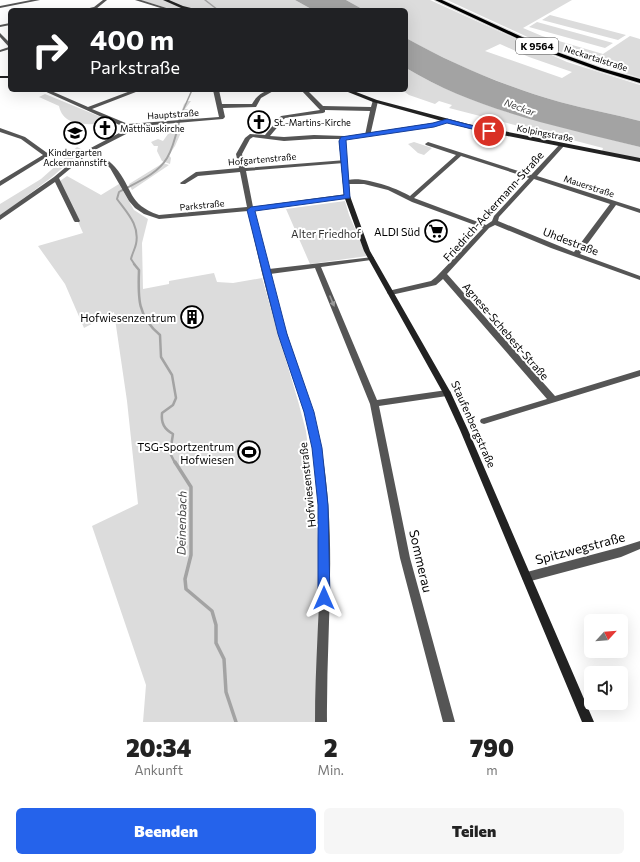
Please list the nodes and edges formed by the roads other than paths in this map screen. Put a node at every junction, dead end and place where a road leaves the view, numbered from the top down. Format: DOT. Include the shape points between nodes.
graph roads {
  1 [pos="38,0"];
  2 [pos="105,0"];
  3 [pos="137,0"];
  4 [pos="165,0"];
  5 [pos="438,0"];
  6 [pos="0,7"];
  7 [pos="98,8"];
  8 [pos="164,8"];
  9 [pos="187,8"];
  10 [pos="0,34"];
  11 [pos="8,44"];
  12 [pos="640,81"];
  13 [pos="50,92"];
  14 [pos="133,92"];
  15 [pos="216,92"];
  16 [pos="268,92"];
  17 [pos="306,92"];
  18 [pos="351,92"];
  19 [pos="375,101"];
  20 [pos="219,106"];
  21 [pos="90,108"];
  22 [pos="322,108"];
  23 [pos="373,109"];
  24 [pos="447,121"];
  25 [pos="127,126"];
  26 [pos="0,130"];
  27 [pos="368,134"];
  28 [pos="266,136"];
  29 [pos="344,138"];
  30 [pos="428,144"];
  31 [pos="562,145"];
  32 [pos="87,152"];
  33 [pos="460,154"];
  34 [pos="640,160"];
  35 [pos="344,161"];
  36 [pos="242,170"];
  37 [pos="532,177"];
  38 [pos="56,178"];
  39 [pos="346,182"];
  40 [pos="183,183"];
  41 [pos="0,184"];
  42 [pos="347,196"];
  43 [pos="411,198"];
  44 [pos="614,203"];
  45 [pos="251,210"];
  46 [pos="640,211"];
  47 [pos="0,218"];
  48 [pos="77,221"];
  49 [pos="495,222"];
  50 [pos="487,227"];
  51 [pos="576,255"];
  52 [pos="371,258"];
  53 [pos="317,266"];
  54 [pos="266,272"];
  55 [pos="444,275"];
  56 [pos="640,278"];
  57 [pos="392,293"];
  58 [pos="638,376"];
  59 [pos="447,393"];
  60 [pos="553,400"];
  61 [pos="374,404"];
  62 [pos="484,421"];
  63 [pos="640,545"];
  64 [pos="527,577"];
  65 [pos="321,722"];
  66 [pos="449,722"];
  67 [pos="588,722"];
  1 -- 6 [label="street"];
  2 -- 7 [label="street"];
  3 -- 8 [label="street"];
  4 -- 9 [label="street"];
  5 -- 12 [label="main road, Neckartalstraße / K 9564" via="544,49"];
  10 -- 11 [label="street"];
  13 -- 21 [label="street"];
  14 -- 21 [label="street"];
  15 -- 20 [label="street"];
  16 -- 20 [label="street" via="259,97 254,106"];
  17 -- 22 [label="street"];
  18 -- 19 [label="street, Kolpingstraße"];
  19 -- 23 [label="street"];
  19 -- 24 [label="street, Kolpingstraße"];
  20 -- 25 [label="street, Hauptstraße" via="221,118"];
  21 -- 25 [label="street"];
  22 -- 23 [label="street"];
  22 -- 28 [label="street" via="323,112 283,116"];
  23 -- 27 [label="street"];
  24 -- 27 [label="street"];
  24 -- 31 [label="street, Kolpingstraße"];
  25 -- 32 [label="street" via="126,132"];
  26 -- 41 [label="street" via="23,138 47,155"];
  27 -- 29 [label="street"];
  28 -- 29 [label="street" via="284,139"];
  28 -- 36 [label="street, Hofwiesenstraße" via="252,135 248,138 239,154"];
  29 -- 35 [label="street, Staufenbergstraße"];
  30 -- 33 [label="street, Mauerstraße"];
  31 -- 34 [label="street, Kolpingstraße"];
  31 -- 37 [label="street, Friedrich-Ackermann-Straße"];
  32 -- 38 [label="street"];
  32 -- 45 [label="street, Parkstraße" via="104,160 116,173 137,208 150,215 159,217"];
  33 -- 37 [label="street, Mauerstraße"];
  33 -- 43 [label="street"];
  35 -- 36 [label="street, Hofgartenstraße"];
  35 -- 39 [label="street, Staufenbergstraße"];
  36 -- 40 [label="street, Hofgartenstraße" via="196,174"];
  36 -- 45 [label="street, Hofwiesenstraße"];
  37 -- 44 [label="street, Mauerstraße"];
  37 -- 49 [label="street, Friedrich-Ackermann-Straße" via="496,217"];
  38 -- 47 [label="street"];
  38 -- 48 [label="street"];
  39 -- 42 [label="street, Staufenbergstraße"];
  39 -- 43 [label="street" via="369,182"];
  42 -- 45 [label="street, Parkstraße"];
  42 -- 52 [label="street, Staufenbergstraße"];
  43 -- 50 [label="street"];
  44 -- 46 [label="street, Mauerstraße"];
  44 -- 51 [label="street"];
  45 -- 54 [label="street, Hofwiesenstraße"];
  49 -- 50 [label="street, Friedrich-Ackermann-Straße"];
  49 -- 51 [label="street, Uhdestraße"];
  50 -- 55 [label="street, Friedrich-Ackermann-Straße"];
  51 -- 56 [label="street, Uhdestraße"];
  52 -- 53 [label="street"];
  52 -- 57 [label="street, Staufenbergstraße"];
  53 -- 54 [label="street"];
  53 -- 61 [label="street, Sommerau, one-way"];
  54 -- 65 [label="street, Hofwiesenstraße" via="309,412 317,448 325,552"];
  55 -- 57 [label="street, Friedrich-Ackermann-Straße" via="433,283"];
  55 -- 60 [label="street, Agnese-Schebest-Straße"];
  57 -- 59 [label="street, Staufenbergstraße"];
  58 -- 60 [label="street"];
  59 -- 61 [label="street"];
  59 -- 64 [label="street, Staufenbergstraße"];
  60 -- 62 [label="street"];
  61 -- 66 [label="street, Sommerau" via="405,558"];
  63 -- 64 [label="street, Spitzwegstraße"];
  64 -- 67 [label="street, Staufenbergstraße"];
}
